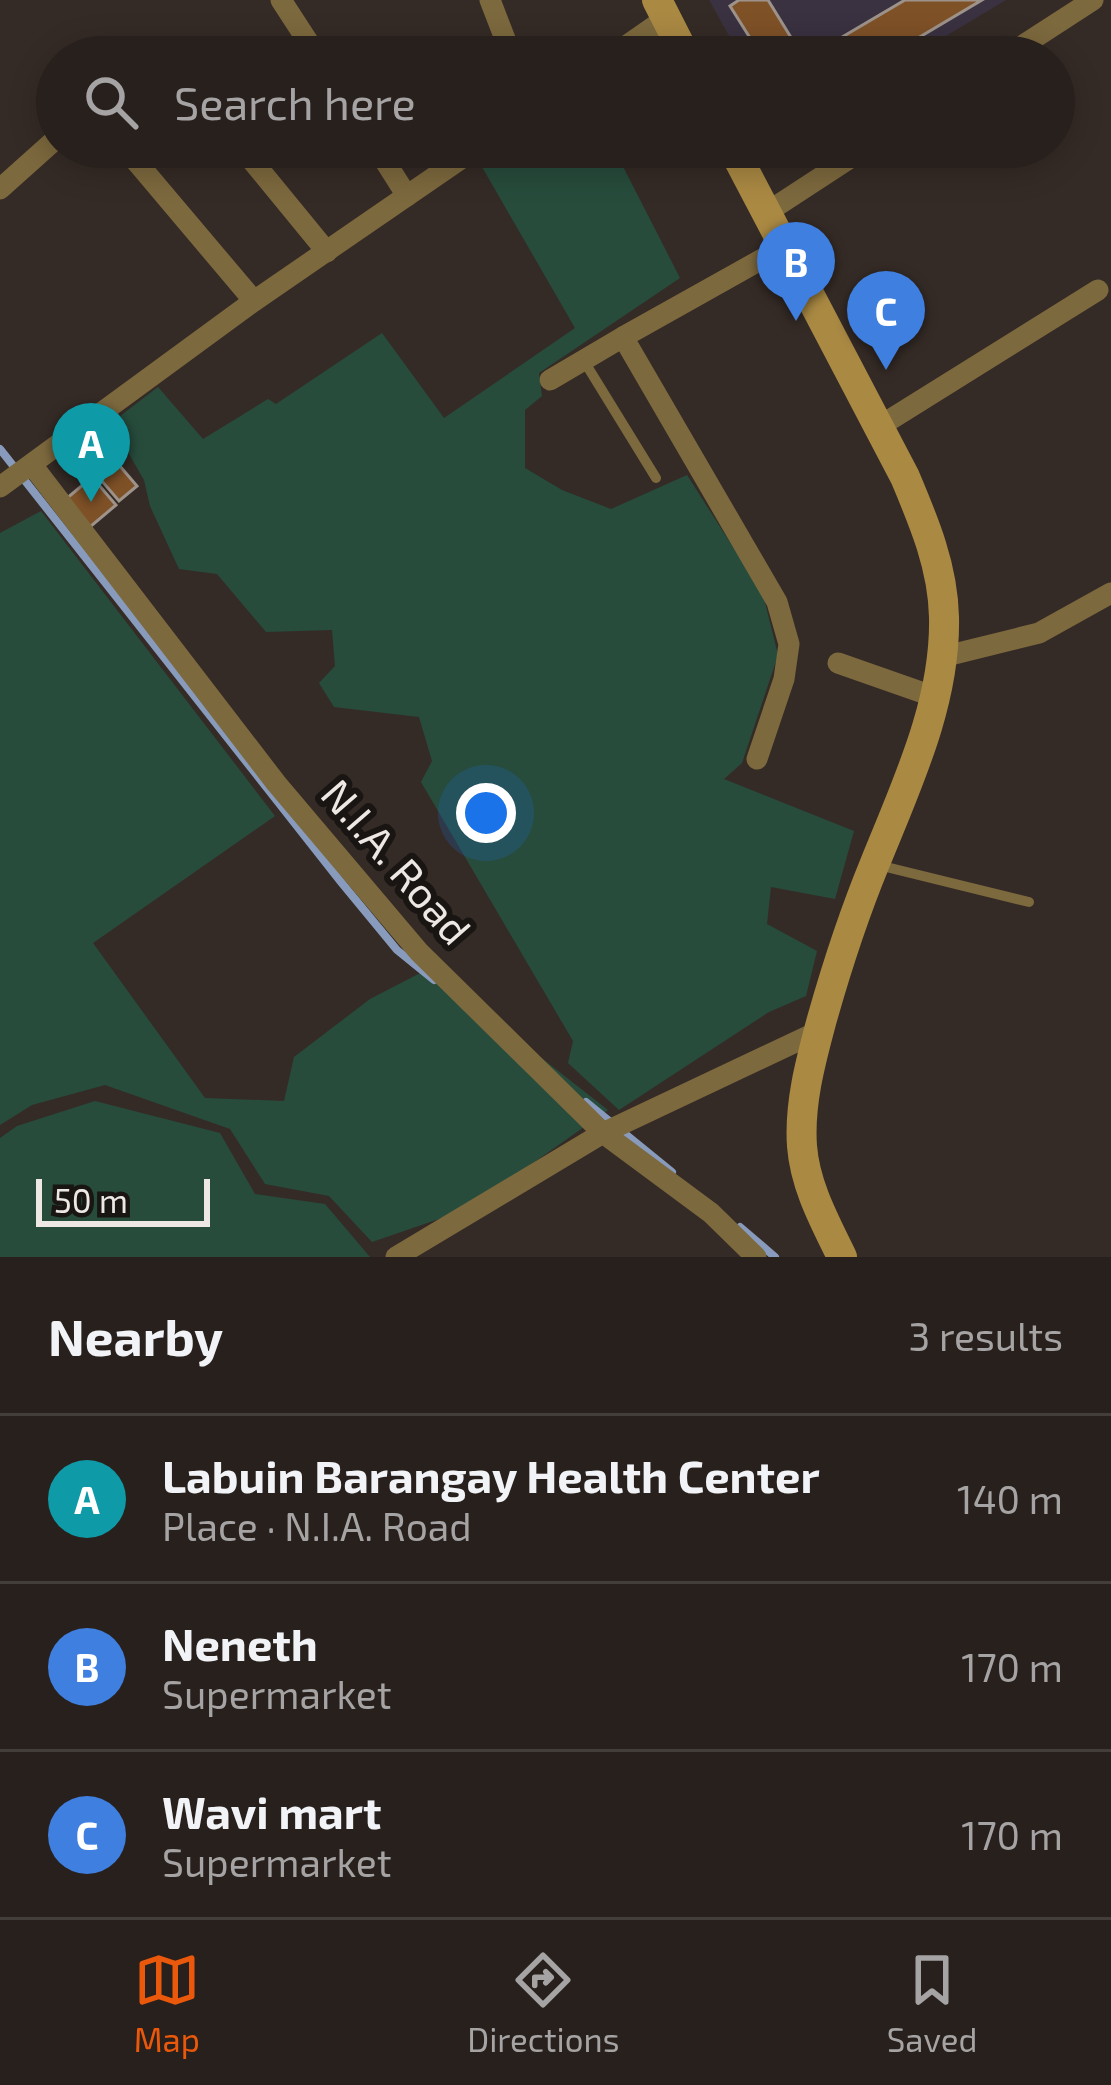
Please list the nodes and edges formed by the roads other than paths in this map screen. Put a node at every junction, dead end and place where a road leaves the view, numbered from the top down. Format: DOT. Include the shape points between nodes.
graph roads {
  1 [pos="281,0"];
  2 [pos="490,0"];
  3 [pos="1093,0"];
  4 [pos="661,9"];
  5 [pos="304,36"];
  6 [pos="504,36"];
  7 [pos="632,36"];
  8 [pos="675,36"];
  9 [pos="1037,36"];
  10 [pos="36,157"];
  11 [pos="142,168"];
  12 [pos="258,168"];
  13 [pos="389,168"];
  14 [pos="448,168"];
  15 [pos="743,168"];
  16 [pos="835,168"];
  17 [pos="0,189"];
  18 [pos="407,196"];
  19 [pos="766,213"];
  20 [pos="782,248"];
  21 [pos="326,252"];
  22 [pos="1098,290"];
  23 [pos="254,301"];
  24 [pos="623,337"];
  25 [pos="584,361"];
  26 [pos="550,380"];
  27 [pos="880,426"];
  28 [pos="32,465"];
  29 [pos="656,478"];
  30 [pos="1,484"];
  31 [pos="1111,593"];
  32 [pos="942,657"];
  33 [pos="838,664"];
  34 [pos="935,697"];
  35 [pos="757,759"];
  36 [pos="874,864"];
  37 [pos="1029,902"];
  38 [pos="819,1031"];
  39 [pos="603,1133"];
  40 [pos="396,1257"];
  41 [pos="757,1257"];
  42 [pos="842,1257"];
  1 -- 5 [label="street"];
  2 -- 6 [label="street"];
  3 -- 9 [label="street"];
  4 -- 7 [label="street"];
  4 -- 8 [label="main road"];
  10 -- 17 [label="street"];
  11 -- 23 [label="street"];
  12 -- 21 [label="street"];
  13 -- 18 [label="street"];
  14 -- 18 [label="street"];
  15 -- 19 [label="main road"];
  16 -- 19 [label="street"];
  18 -- 21 [label="street"];
  19 -- 20 [label="main road"];
  20 -- 24 [label="street"];
  20 -- 27 [label="main road"];
  21 -- 23 [label="street"];
  22 -- 27 [label="street"];
  23 -- 28 [label="street"];
  24 -- 25 [label="street"];
  24 -- 35 [label="street" via="778,602 789,644"];
  25 -- 26 [label="street"];
  25 -- 29 [label="lane"];
  27 -- 32 [label="main road" via="928,531 944,618"];
  28 -- 30 [label="street"];
  28 -- 39 [label="street, N.I.A. Road" via="277,783 419,952"];
  31 -- 32 [label="street" via="1039,633"];
  32 -- 34 [label="main road"];
  33 -- 34 [label="street"];
  34 -- 36 [label="main road"];
  36 -- 37 [label="lane"];
  36 -- 38 [label="main road"];
  38 -- 39 [label="street"];
  38 -- 42 [label="main road" via="802,1147 817,1206"];
  39 -- 40 [label="street"];
  39 -- 41 [label="street, N.I.A. Road"];
}
